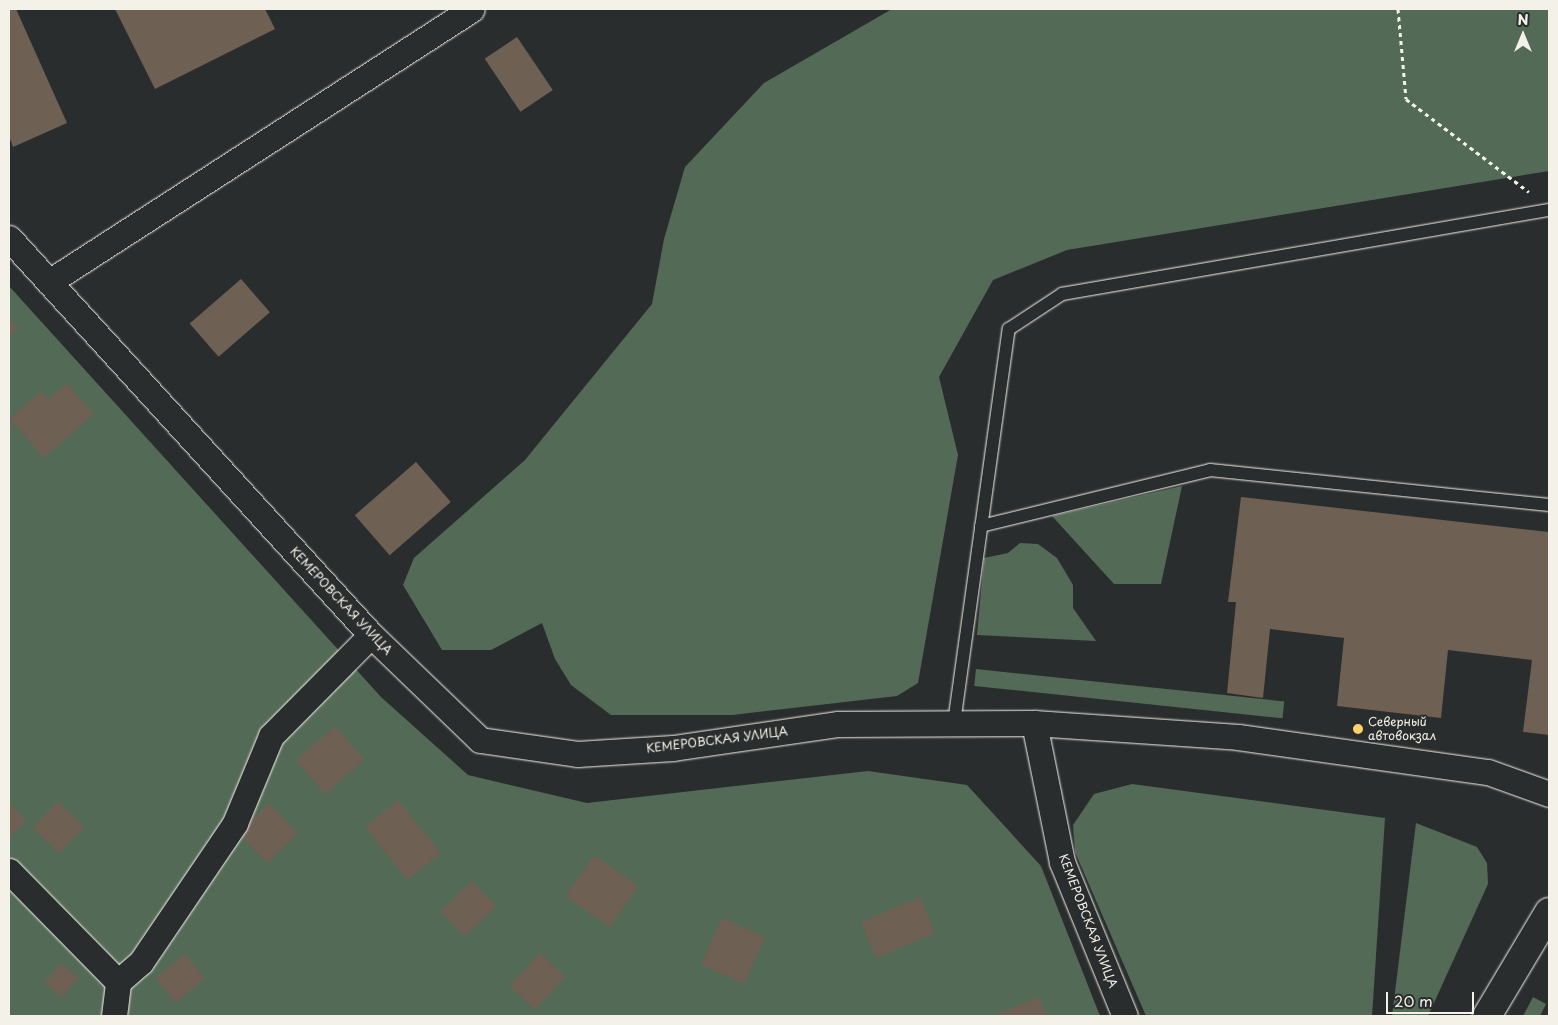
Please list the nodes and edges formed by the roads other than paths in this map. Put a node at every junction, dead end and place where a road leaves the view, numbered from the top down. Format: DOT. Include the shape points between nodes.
graph roads {
  1 [pos="472,9"];
  2 [pos="1549,210"];
  3 [pos="9,238"];
  4 [pos="49,282"];
  5 [pos="1549,505"];
  6 [pos="981,526"];
  7 [pos="371,635"];
  8 [pos="954,723"];
  9 [pos="1034,723"];
  10 [pos="1549,794"];
  11 [pos="9,871"];
  12 [pos="1549,912"];
  13 [pos="118,982"];
  14 [pos="114,1016"];
  15 [pos="1125,1016"];
  16 [pos="1487,1016"];
  1 -- 4 [label="street"];
  2 -- 6 [label="lane" via="1062,294 1009,329"];
  3 -- 4 [label="street, КЕМЕРОВСКАЯ УЛИЦА"];
  4 -- 7 [label="street, КЕМЕРОВСКАЯ УЛИЦА"];
  5 -- 6 [label="lane" via="1210,470"];
  6 -- 8 [label="lane"];
  7 -- 8 [label="street, КЕМЕРОВСКАЯ УЛИЦА" via="480,740 577,754 673,748 838,724"];
  7 -- 13 [label="street" via="271,736 235,822 141,962"];
  8 -- 9 [label="street, КЕМЕРОВСКАЯ УЛИЦА"];
  9 -- 10 [label="street" via="1238,737 1488,772"];
  9 -- 15 [label="street, КЕМЕРОВСКАЯ УЛИЦА" via="1062,862"];
  11 -- 13 [label="street"];
  12 -- 16 [label="main road"];
  13 -- 14 [label="street"];
}
